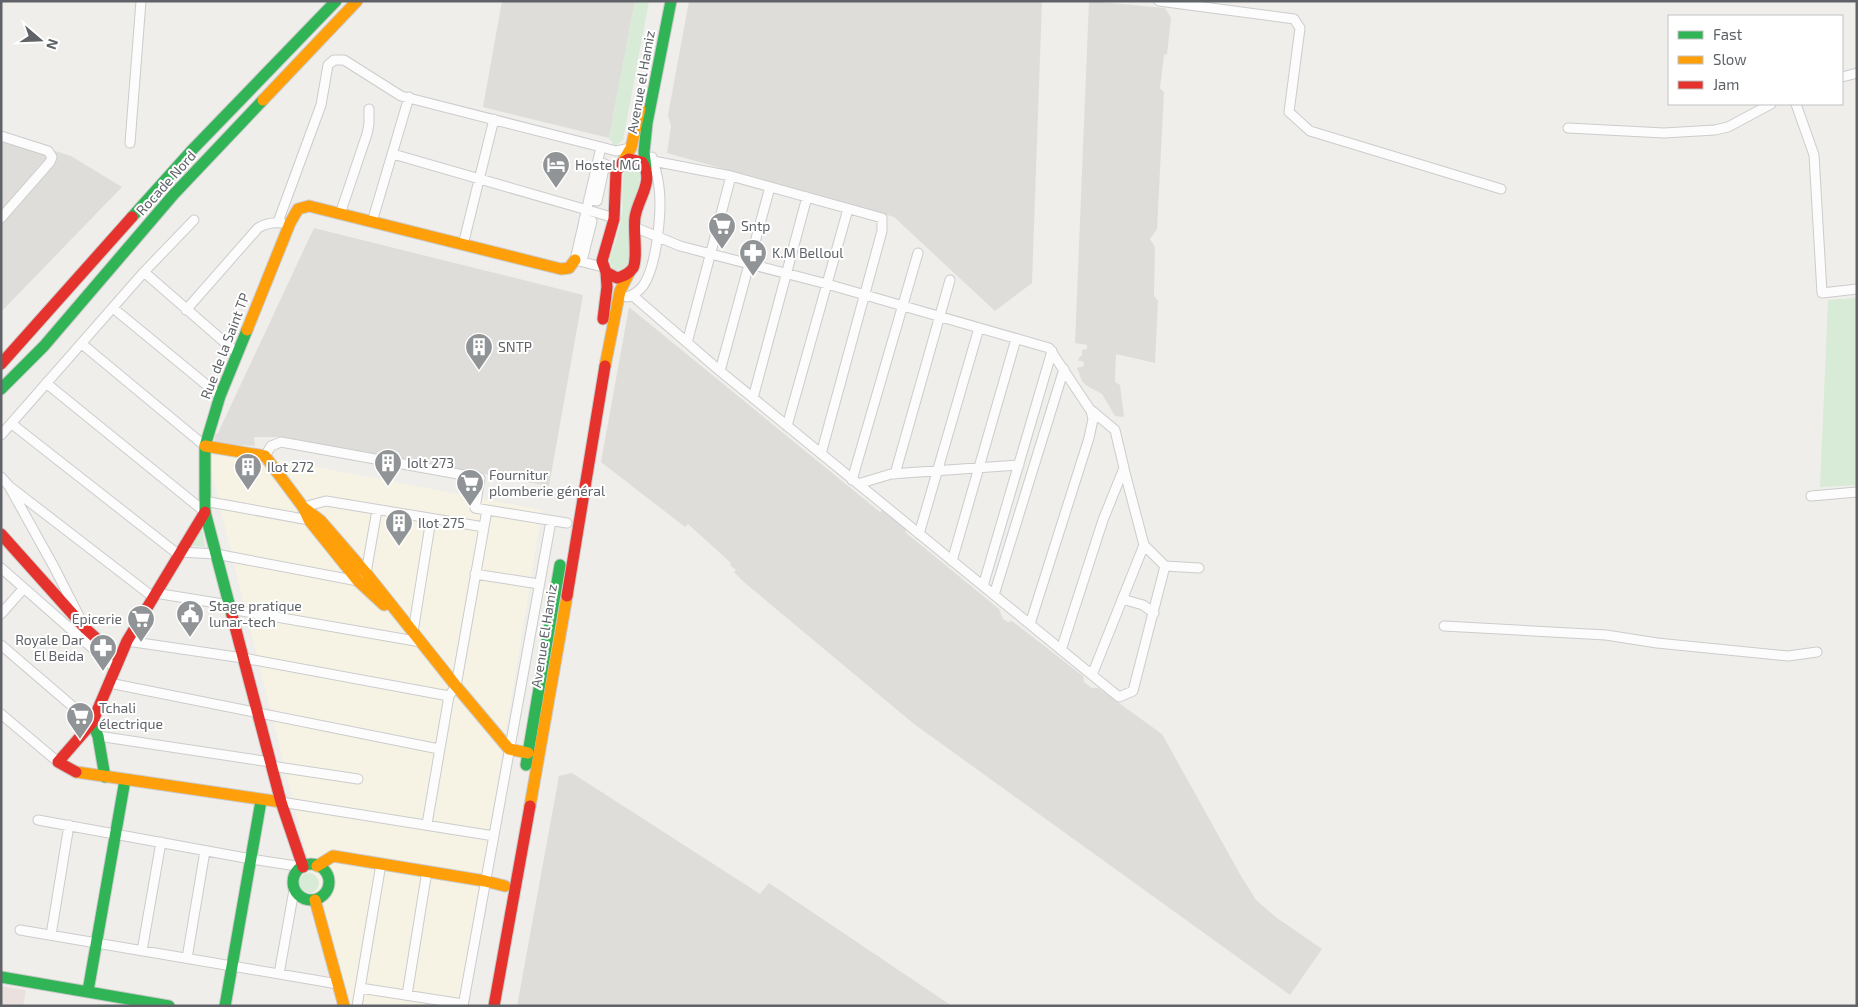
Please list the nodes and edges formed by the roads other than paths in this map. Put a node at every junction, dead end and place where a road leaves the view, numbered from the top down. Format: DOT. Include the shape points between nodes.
graph roads {
  1 [pos="141,1"];
  2 [pos="336,1"];
  3 [pos="357,1"];
  4 [pos="660,1"];
  5 [pos="672,1"];
  6 [pos="1159,1"];
  7 [pos="1857,73"];
  8 [pos="1843,78"];
  9 [pos="408,97"];
  10 [pos="1769,105"];
  11 [pos="1796,105"];
  12 [pos="369,109"];
  13 [pos="494,119"];
  14 [pos="1568,128"];
  15 [pos="1,136"];
  16 [pos="130,143"];
  17 [pos="601,147"];
  18 [pos="631,148"];
  19 [pos="393,154"];
  20 [pos="622,162"];
  21 [pos="650,164"];
  22 [pos="731,176"];
  23 [pos="480,179"];
  24 [pos="770,187"];
  25 [pos="1502,189"];
  26 [pos="808,197"];
  27 [pos="586,209"];
  28 [pos="848,209"];
  29 [pos="340,214"];
  30 [pos="1,218"];
  31 [pos="615,218"];
  32 [pos="194,220"];
  33 [pos="372,222"];
  34 [pos="284,223"];
  35 [pos="634,228"];
  36 [pos="657,237"];
  37 [pos="463,245"];
  38 [pos="918,253"];
  39 [pos="710,255"];
  40 [pos="575,258"];
  41 [pos="749,264"];
  42 [pos="605,269"];
  43 [pos="144,272"];
  44 [pos="630,273"];
  45 [pos="786,274"];
  46 [pos="950,280"];
  47 [pos="827,284"];
  48 [pos="1857,289"];
  49 [pos="632,295"];
  50 [pos="864,295"];
  51 [pos="618,299"];
  52 [pos="903,306"];
  53 [pos="113,308"];
  54 [pos="186,310"];
  55 [pos="940,317"];
  56 [pos="979,328"];
  57 [pos="1016,339"];
  58 [pos="687,343"];
  59 [pos="82,344"];
  60 [pos="1052,351"];
  61 [pos="237,353"];
  62 [pos="1,364"];
  63 [pos="1064,369"];
  64 [pos="720,371"];
  65 [pos="46,383"];
  66 [pos="1,389"];
  67 [pos="220,396"];
  68 [pos="753,398"];
  69 [pos="1089,408"];
  70 [pos="12,424"];
  71 [pos="787,426"];
  72 [pos="1,435"];
  73 [pos="205,446"];
  74 [pos="821,454"];
  75 [pos="265,456"];
  76 [pos="1018,464"];
  77 [pos="979,468"];
  78 [pos="1124,468"];
  79 [pos="937,471"];
  80 [pos="575,474"];
  81 [pos="895,474"];
  82 [pos="1,477"];
  83 [pos="855,482"];
  84 [pos="9,486"];
  85 [pos="1857,492"];
  86 [pos="1811,496"];
  87 [pos="204,506"];
  88 [pos="303,507"];
  89 [pos="377,510"];
  90 [pos="487,510"];
  91 [pos="431,519"];
  92 [pos="309,520"];
  93 [pos="551,520"];
  94 [pos="567,524"];
  95 [pos="484,528"];
  96 [pos="1,534"];
  97 [pos="919,534"];
  98 [pos="1144,545"];
  99 [pos="562,552"];
  100 [pos="180,553"];
  101 [pos="216,554"];
  102 [pos="952,561"];
  103 [pos="1165,566"];
  104 [pos="1,568"];
  105 [pos="1199,568"];
  106 [pos="475,574"];
  107 [pos="362,577"];
  108 [pos="539,584"];
  109 [pos="983,586"];
  110 [pos="24,588"];
  111 [pos="154,595"];
  112 [pos="994,596"];
  113 [pos="1122,599"];
  114 [pos="230,607"];
  115 [pos="1154,613"];
  116 [pos="1,614"];
  117 [pos="1030,624"];
  118 [pos="1444,626"];
  119 [pos="86,629"];
  120 [pos="413,632"];
  121 [pos="127,641"];
  122 [pos="421,642"];
  123 [pos="1,645"];
  124 [pos="1061,650"];
  125 [pos="1816,652"];
  126 [pos="243,658"];
  127 [pos="116,663"];
  128 [pos="1092,675"];
  129 [pos="109,684"];
  130 [pos="456,686"];
  131 [pos="449,696"];
  132 [pos="257,712"];
  133 [pos="1,714"];
  134 [pos="92,723"];
  135 [pos="98,736"];
  136 [pos="440,749"];
  137 [pos="509,749"];
  138 [pos="528,753"];
  139 [pos="58,762"];
  140 [pos="271,764"];
  141 [pos="105,777"];
  142 [pos="358,779"];
  143 [pos="125,780"];
  144 [pos="261,800"];
  145 [pos="281,802"];
  146 [pos="38,820"];
  147 [pos="427,824"];
  148 [pos="69,825"];
  149 [pos="116,834"];
  150 [pos="494,836"];
  151 [pos="161,842"];
  152 [pos="205,851"];
  153 [pos="251,859"];
  154 [pos="381,864"];
  155 [pos="317,866"];
  156 [pos="303,867"];
  157 [pos="427,872"];
  158 [pos="485,881"];
  159 [pos="505,886"];
  160 [pos="294,890"];
  161 [pos="315,900"];
  162 [pos="20,930"];
  163 [pos="51,935"];
  164 [pos="96,943"];
  165 [pos="142,951"];
  166 [pos="187,958"];
  167 [pos="232,966"];
  168 [pos="278,974"];
  169 [pos="1,977"];
  170 [pos="338,984"];
  171 [pos="360,988"];
  172 [pos="88,991"];
  173 [pos="407,995"];
  174 [pos="463,1005"];
  175 [pos="169,1006"];
  176 [pos="225,1006"];
  177 [pos="344,1006"];
  178 [pos="357,1006"];
  179 [pos="484,1006"];
  180 [pos="494,1006"];
  1 -- 16 [label="street"];
  2 -- 62 [label="main road, Rocade Nord" via="193,149"];
  3 -- 66 [label="main road, Rocade Nord" via="174,194 44,346"];
  4 -- 18 [label="main road"];
  5 -- 21 [label="main road, Avenue el Hamiz" via="647,123 644,155"];
  6 -- 25 [label="street" via="1294,19 1300,28 1289,112 1310,131"];
  7 -- 8 [label="street"];
  9 -- 13 [label="street"];
  9 -- 19 [label="street"];
  9 -- 34 [label="street" via="401,96 344,60 334,60 328,65 321,105"];
  10 -- 14 [label="street" via="1728,127 1715,130 1664,133"];
  11 -- 48 [label="street" via="1814,155 1822,293"];
  12 -- 29 [label="street" via="367,134"];
  13 -- 17 [label="street"];
  13 -- 23 [label="street"];
  15 -- 30 [label="street" via="48,151 52,157"];
  17 -- 18 [label="street"];
  17 -- 27 [label="street"];
  18 -- 20 [label="main road"];
  19 -- 23 [label="street"];
  19 -- 33 [label="street"];
  20 -- 21 [label="main road" via="634,159"];
  20 -- 31 [label="main road" via="616,172"];
  21 -- 22 [label="street"];
  21 -- 35 [label="main road, Avenue el Hamiz"];
  21 -- 36 [label="street" via="659,185"];
  22 -- 24 [label="street"];
  22 -- 39 [label="street"];
  23 -- 27 [label="street"];
  23 -- 37 [label="street"];
  24 -- 26 [label="street"];
  24 -- 41 [label="street"];
  26 -- 28 [label="street"];
  26 -- 45 [label="street"];
  27 -- 31 [label="street"];
  27 -- 40 [label="street"];
  28 -- 47 [label="street"];
  28 -- 50 [label="street" via="882,218 882,232"];
  29 -- 33 [label="main road"];
  29 -- 34 [label="main road, Rue de la Saint TP" via="309,206 298,209"];
  31 -- 42 [label="main road" via="603,259"];
  32 -- 43 [label="street"];
  33 -- 37 [label="main road"];
  34 -- 54 [label="street" via="264,224 258,228"];
  34 -- 61 [label="main road, Rue de la Saint TP"];
  35 -- 36 [label="street"];
  35 -- 44 [label="main road, Avenue El Hamiz" via="634,263"];
  36 -- 39 [label="street"];
  36 -- 49 [label="street" via="649,273 643,285"];
  37 -- 40 [label="main road" via="561,269 569,268"];
  38 -- 52 [label="street"];
  39 -- 41 [label="street"];
  39 -- 58 [label="street"];
  40 -- 42 [label="street"];
  41 -- 45 [label="street"];
  41 -- 64 [label="street"];
  42 -- 44 [label="main road" via="617,278"];
  42 -- 80 [label="main road" via="606,296"];
  43 -- 53 [label="street"];
  43 -- 54 [label="street"];
  44 -- 51 [label="main road, Avenue El Hamiz"];
  45 -- 47 [label="street"];
  45 -- 68 [label="street"];
  46 -- 55 [label="street"];
  47 -- 50 [label="street"];
  47 -- 71 [label="street"];
  49 -- 51 [label="street"];
  49 -- 58 [label="street"];
  50 -- 52 [label="street"];
  50 -- 74 [label="street"];
  51 -- 180 [label="main road, Avenue El Hamiz"];
  52 -- 55 [label="street"];
  52 -- 83 [label="street"];
  53 -- 59 [label="street"];
  53 -- 67 [label="street"];
  54 -- 61 [label="street"];
  55 -- 56 [label="street"];
  55 -- 81 [label="street"];
  56 -- 57 [label="street"];
  56 -- 79 [label="street"];
  57 -- 60 [label="street"];
  57 -- 77 [label="street"];
  58 -- 64 [label="street"];
  59 -- 65 [label="street"];
  59 -- 73 [label="street"];
  60 -- 63 [label="street"];
  60 -- 76 [label="street"];
  61 -- 67 [label="main road, Rue de la Saint TP"];
  63 -- 69 [label="street"];
  63 -- 112 [label="street"];
  64 -- 68 [label="street"];
  65 -- 70 [label="street"];
  65 -- 87 [label="street"];
  67 -- 73 [label="main road, Rue de la Saint TP"];
  68 -- 71 [label="street"];
  69 -- 78 [label="street" via="1115,430"];
  69 -- 117 [label="street" via="1094,419 1089,438"];
  70 -- 72 [label="street"];
  70 -- 100 [label="street"];
  71 -- 74 [label="street"];
  73 -- 75 [label="main road"];
  73 -- 87 [label="main road, Rue de la Saint TP"];
  74 -- 83 [label="street"];
  75 -- 88 [label="main road"];
  75 -- 90 [label="street" via="271,446 281,442 480,478 475,508"];
  76 -- 77 [label="street"];
  76 -- 109 [label="street"];
  77 -- 79 [label="street"];
  77 -- 102 [label="street"];
  78 -- 98 [label="street"];
  78 -- 124 [label="street" via="1103,520"];
  79 -- 81 [label="street"];
  79 -- 97 [label="street"];
  81 -- 83 [label="street"];
  82 -- 84 [label="street"];
  83 -- 97 [label="street"];
  84 -- 111 [label="street"];
  84 -- 119 [label="street"];
  85 -- 86 [label="street"];
  87 -- 92 [label="street"];
  87 -- 100 [label="main road"];
  87 -- 101 [label="main road, Rue de la Saint TP"];
  88 -- 89 [label="street" via="326,501"];
  88 -- 92 [label="main road"];
  88 -- 107 [label="main road" via="321,521"];
  89 -- 91 [label="street"];
  89 -- 107 [label="street"];
  90 -- 93 [label="street"];
  90 -- 95 [label="street"];
  91 -- 95 [label="street"];
  91 -- 120 [label="street"];
  92 -- 107 [label="main road"];
  93 -- 94 [label="street"];
  93 -- 108 [label="street"];
  95 -- 106 [label="street"];
  96 -- 119 [label="main road"];
  97 -- 102 [label="street"];
  98 -- 103 [label="street"];
  98 -- 113 [label="street"];
  99 -- 138 [label="main road"];
  100 -- 101 [label="street"];
  100 -- 111 [label="main road"];
  101 -- 107 [label="street"];
  101 -- 114 [label="main road, Rue de la Saint TP"];
  102 -- 109 [label="street"];
  103 -- 105 [label="street"];
  103 -- 115 [label="street"];
  104 -- 110 [label="street"];
  106 -- 108 [label="street"];
  106 -- 130 [label="street"];
  107 -- 120 [label="main road"];
  108 -- 137 [label="street"];
  109 -- 112 [label="street"];
  110 -- 116 [label="street"];
  110 -- 127 [label="street"];
  111 -- 114 [label="street"];
  111 -- 121 [label="main road"];
  112 -- 117 [label="street"];
  113 -- 115 [label="street" via="1143,605"];
  113 -- 128 [label="street"];
  114 -- 122 [label="street"];
  114 -- 126 [label="main road, Rue de la Saint TP"];
  115 -- 128 [label="street" via="1133,691 1119,697"];
  117 -- 124 [label="street"];
  118 -- 125 [label="street" via="1606,635 1788,656"];
  119 -- 127 [label="main road"];
  120 -- 122 [label="main road"];
  121 -- 126 [label="street"];
  121 -- 127 [label="main road"];
  122 -- 130 [label="main road"];
  123 -- 134 [label="street"];
  124 -- 128 [label="street"];
  126 -- 131 [label="street"];
  126 -- 132 [label="main road, Rue de la Saint TP"];
  127 -- 129 [label="main road"];
  129 -- 132 [label="street"];
  129 -- 134 [label="main road"];
  130 -- 131 [label="street"];
  130 -- 137 [label="main road"];
  131 -- 136 [label="street"];
  132 -- 136 [label="street"];
  132 -- 140 [label="main road, Rue de la Saint TP"];
  133 -- 139 [label="street"];
  134 -- 135 [label="main road"];
  134 -- 139 [label="main road"];
  135 -- 140 [label="street"];
  135 -- 141 [label="main road"];
  136 -- 147 [label="street"];
  137 -- 138 [label="main road"];
  137 -- 150 [label="street"];
  138 -- 159 [label="main road"];
  139 -- 141 [label="main road" via="78,773"];
  140 -- 142 [label="street"];
  140 -- 145 [label="main road, Rue de la Saint TP"];
  141 -- 143 [label="main road"];
  143 -- 144 [label="main road"];
  143 -- 149 [label="main road"];
  144 -- 145 [label="main road"];
  144 -- 153 [label="main road"];
  145 -- 147 [label="street"];
  145 -- 156 [label="main road, Rue de la Saint TP"];
  146 -- 148 [label="street"];
  147 -- 150 [label="street"];
  148 -- 149 [label="street"];
  148 -- 163 [label="street"];
  149 -- 151 [label="street"];
  149 -- 164 [label="main road"];
  150 -- 158 [label="street"];
  151 -- 152 [label="street"];
  151 -- 165 [label="street"];
  152 -- 153 [label="street"];
  152 -- 166 [label="street"];
  153 -- 156 [label="street"];
  153 -- 167 [label="main road"];
  154 -- 155 [label="main road" via="334,856"];
  154 -- 157 [label="main road"];
  154 -- 171 [label="street"];
  155 -- 156 [label="main road"];
  155 -- 161 [label="main road" via="323,869 329,880 325,893"];
  156 -- 160 [label="main road" via="294,876"];
  157 -- 158 [label="main road"];
  157 -- 173 [label="street"];
  158 -- 159 [label="main road"];
  158 -- 174 [label="street"];
  159 -- 179 [label="main road"];
  160 -- 161 [label="main road" via="305,900"];
  160 -- 168 [label="street"];
  161 -- 170 [label="main road"];
  162 -- 163 [label="street"];
  163 -- 164 [label="street"];
  164 -- 165 [label="street"];
  164 -- 172 [label="main road"];
  165 -- 166 [label="street"];
  166 -- 167 [label="street"];
  167 -- 168 [label="street"];
  167 -- 176 [label="main road"];
  168 -- 170 [label="street"];
  169 -- 172 [label="main road"];
  170 -- 177 [label="main road"];
  171 -- 173 [label="street"];
  171 -- 178 [label="street"];
  172 -- 175 [label="main road"];
  173 -- 174 [label="street"];
}
